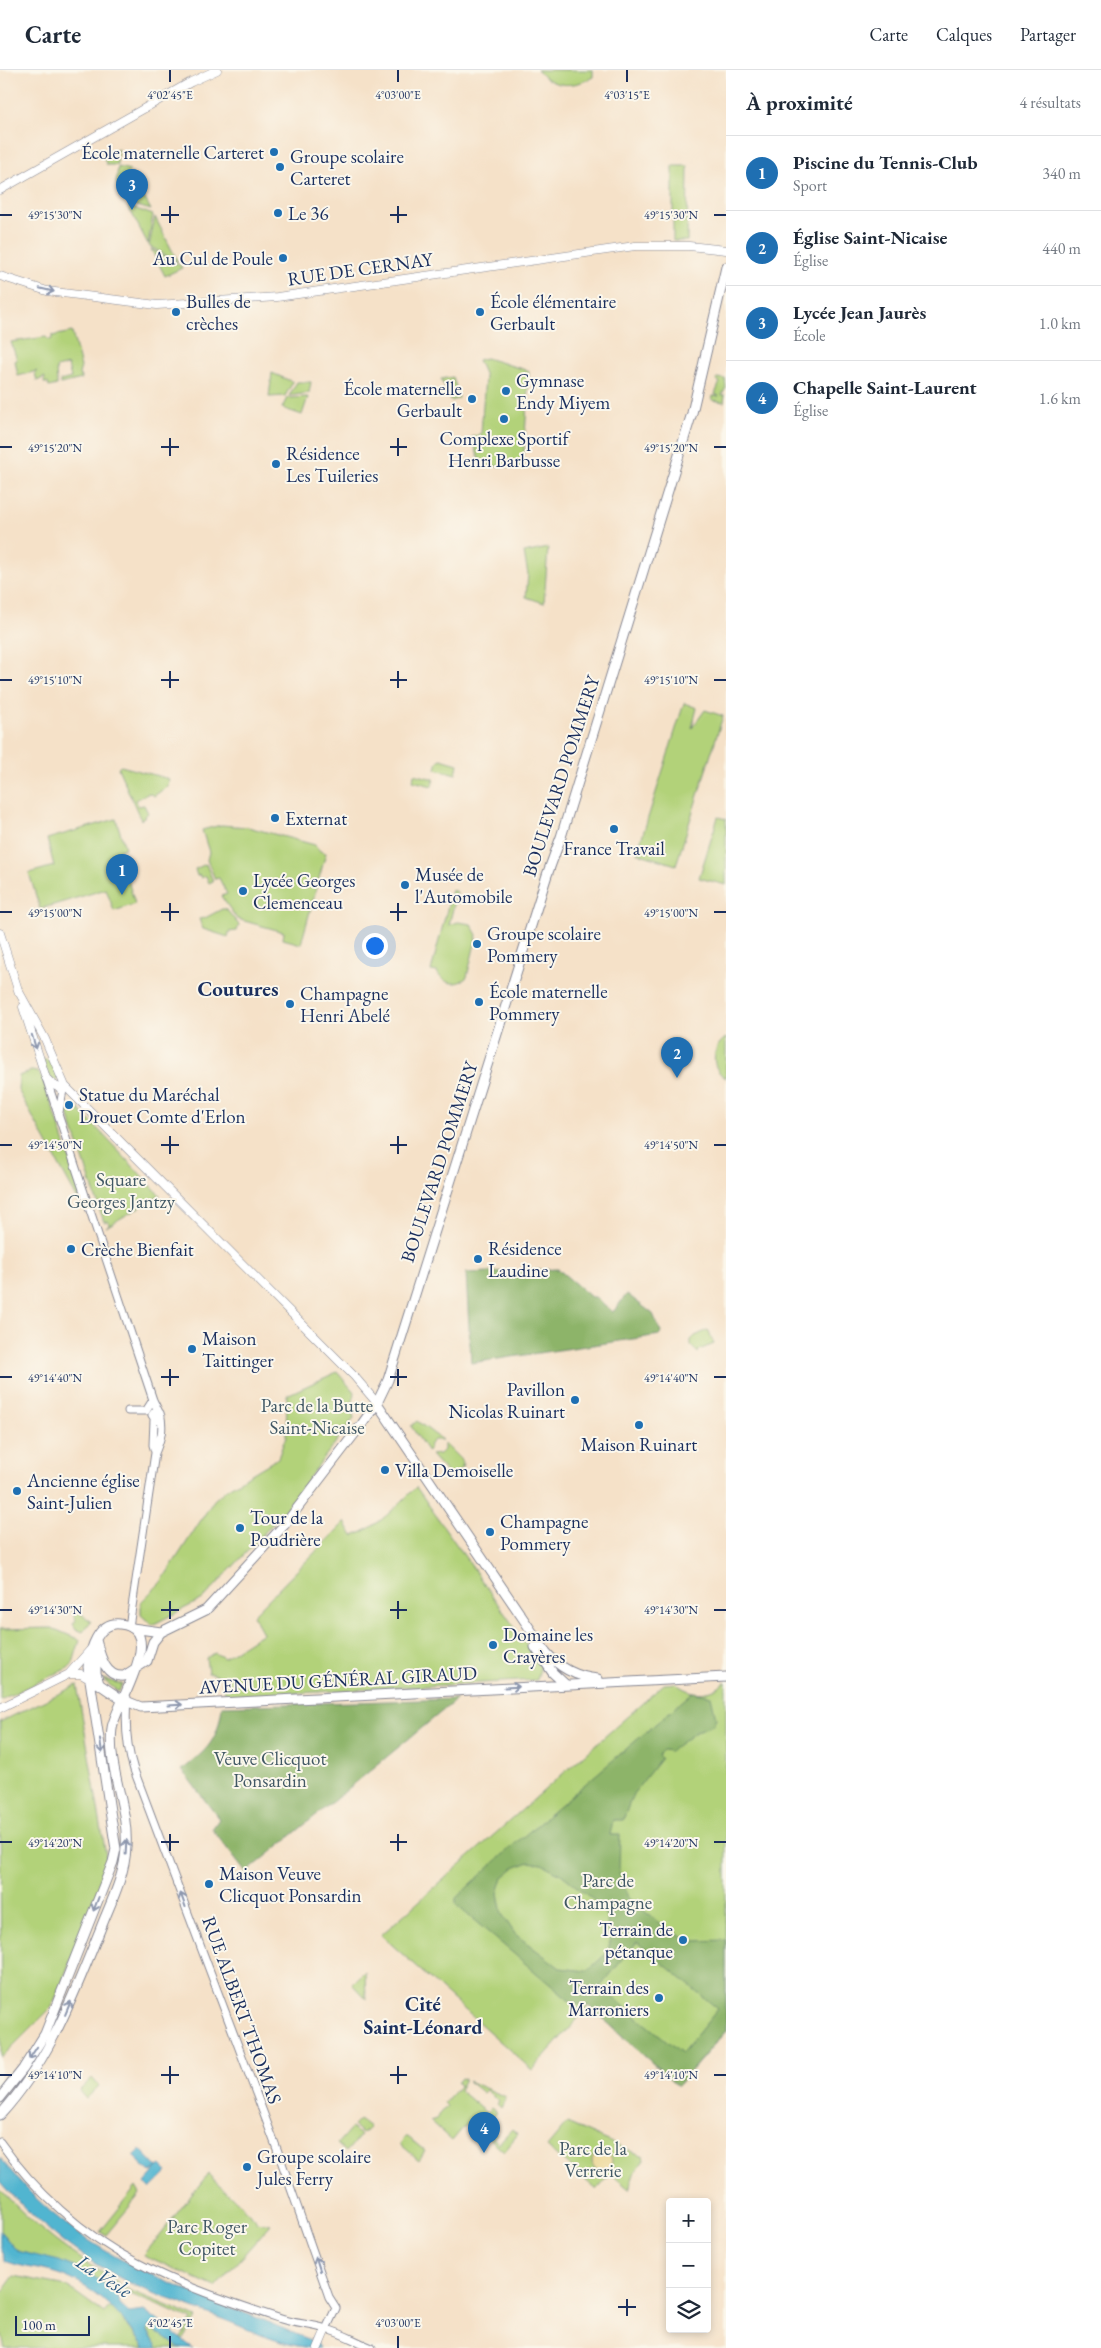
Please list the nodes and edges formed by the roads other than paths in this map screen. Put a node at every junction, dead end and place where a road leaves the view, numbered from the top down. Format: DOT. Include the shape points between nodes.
graph roads {
  1 [pos="217,70"];
  2 [pos="0,190"];
  3 [pos="726,250"];
  4 [pos="726,267"];
  5 [pos="0,276"];
  6 [pos="0,933"];
  7 [pos="18,990"];
  8 [pos="46,1078"];
  9 [pos="64,1088"];
  10 [pos="59,1112"];
  11 [pos="153,1400"];
  12 [pos="377,1402"];
  13 [pos="128,1411"];
  14 [pos="131,1627"];
  15 [pos="161,1632"];
  16 [pos="94,1644"];
  17 [pos="136,1671"];
  18 [pos="110,1673"];
  19 [pos="69,1674"];
  20 [pos="726,1674"];
  21 [pos="89,1675"];
  22 [pos="566,1685"];
  23 [pos="124,1701"];
  24 [pos="0,1708"];
  25 [pos="0,2098"];
  26 [pos="0,2115"];
  27 [pos="0,2142"];
  28 [pos="326,2329"];
  29 [pos="319,2345"];
  30 [pos="372,2348"];
  1 -- 2 [label="main road"];
  5 -- 3 [label="main road, RUE DE CERNAY, one-way" via="48,291 157,305 277,297 635,246"];
  4 -- 12 [label="main road, BOULEVARD POMMERY" via="692,416 389,1377"];
  6 -- 7 [label="main road"];
  7 -- 8 [label="main road, one-way"];
  7 -- 9 [label="main road" via="45,1039"];
  8 -- 9 [label="main road"];
  8 -- 10 [label="street"];
  9 -- 10 [label="street"];
  9 -- 12 [label="main road"];
  10 -- 11 [label="street"];
  11 -- 13 [label="street" via="146,1411"];
  11 -- 14 [label="street" via="162,1434 156,1453"];
  12 -- 15 [label="main road, BOULEVARD POMMERY" via="286,1523 206,1610"];
  12 -- 20 [label="main road" via="545,1651 556,1662 589,1678"];
  12 -- 22 [label="main road" via="385,1426 553,1673"];
  14 -- 15 [label="main road"];
  14 -- 16 [label="main road" via="120,1624 106,1626"];
  14 -- 17 [label="main road" via="140,1640"];
  15 -- 17 [label="main road" via="153,1642 147,1661"];
  16 -- 18 [label="main road"];
  16 -- 19 [label="main road"];
  16 -- 21 [label="main road"];
  17 -- 18 [label="main road" via="121,1677"];
  17 -- 23 [label="main road"];
  18 -- 21 [label="main road"];
  19 -- 21 [label="main road"];
  19 -- 24 [label="main road"];
  20 -- 22 [label="main road, AVENUE DU GÉNÉRAL GIRAUD"];
  21 -- 23 [label="main road"];
  21 -- 25 [label="main road, one-way" via="116,1849 45,2034"];
  23 -- 22 [label="main road, AVENUE DU GÉNÉRAL GIRAUD, one-way" via="143,1707"];
  26 -- 23 [label="main road, one-way" via="29,2078 62,2023 123,1870 126,1837 111,1737 114,1719"];
  28 -- 23 [label="street, RUE ALBERT THOMAS, one-way" via="336,2308 329,2297 280,2157 128,1753"];
  27 -- 28 [label="street" via="42,2193 79,2226 136,2262 284,2320"];
  28 -- 29 [label="main road, RUE ALBERT THOMAS"];
  28 -- 30 [label="street"];
}
